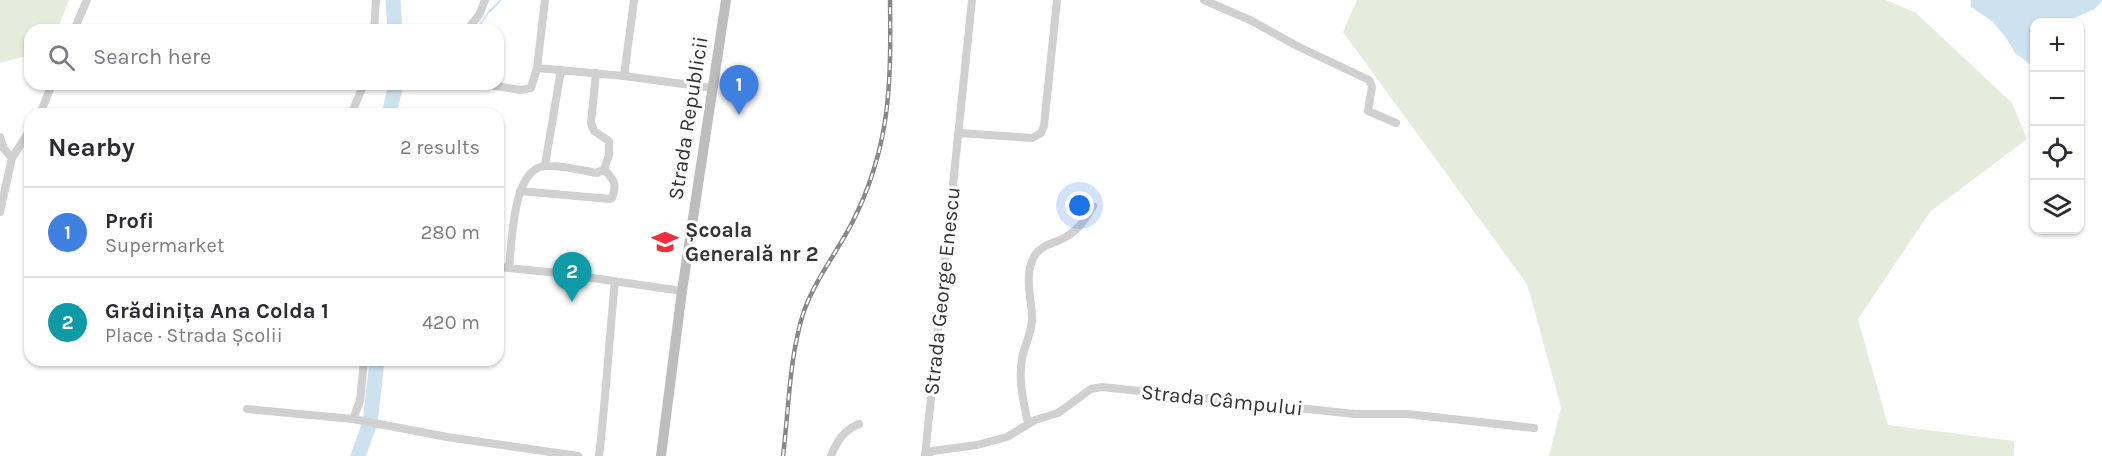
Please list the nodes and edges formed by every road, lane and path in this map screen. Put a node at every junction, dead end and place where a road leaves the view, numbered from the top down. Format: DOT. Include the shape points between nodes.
graph roads {
  1 [pos="87,0"];
  2 [pos="376,0"];
  3 [pos="485,0"];
  4 [pos="545,0"];
  5 [pos="634,0"];
  6 [pos="726,0"];
  7 [pos="972,0"];
  8 [pos="1057,0"];
  9 [pos="1204,0"];
  10 [pos="77,24"];
  11 [pos="374,24"];
  12 [pos="472,24"];
  13 [pos="537,68"];
  14 [pos="561,70"];
  15 [pos="596,73"];
  16 [pos="624,76"];
  17 [pos="504,87"];
  18 [pos="712,88"];
  19 [pos="50,90"];
  20 [pos="361,90"];
  21 [pos="42,108"];
  22 [pos="354,108"];
  23 [pos="1396,123"];
  24 [pos="959,133"];
  25 [pos="0,137"];
  26 [pos="24,139"];
  27 [pos="12,158"];
  28 [pos="545,165"];
  29 [pos="604,169"];
  30 [pos="520,191"];
  31 [pos="1093,206"];
  32 [pos="0,212"];
  33 [pos="504,268"];
  34 [pos="508,268"];
  35 [pos="615,281"];
  36 [pos="682,291"];
  37 [pos="363,366"];
  38 [pos="247,409"];
  39 [pos="356,420"];
  40 [pos="859,424"];
  41 [pos="1028,424"];
  42 [pos="1534,428"];
  43 [pos="926,454"];
  44 [pos="578,456"];
  45 [pos="599,456"];
  46 [pos="661,456"];
  47 [pos="831,456"];
  1 -- 10 [label="street"];
  2 -- 11 [label="street"];
  3 -- 12 [label="street"];
  4 -- 13 [label="street"];
  5 -- 16 [label="street"];
  6 -- 18 [label="street, Strada Republicii"];
  7 -- 24 [label="street, Strada George Enescu"];
  8 -- 24 [label="street" via="1041,134 1032,138"];
  9 -- 23 [label="street" via="1369,80 1372,87 1368,111"];
  13 -- 14 [label="street"];
  13 -- 17 [label="street" via="534,82 527,90"];
  14 -- 15 [label="street"];
  14 -- 28 [label="street"];
  15 -- 16 [label="street"];
  15 -- 29 [label="street" via="591,123 594,131 609,141"];
  16 -- 18 [label="street"];
  18 -- 36 [label="street, Strada Republicii"];
  19 -- 21 [label="street"];
  20 -- 22 [label="street"];
  24 -- 43 [label="street, Strada George Enescu"];
  25 -- 27 [label="street"];
  26 -- 27 [label="street"];
  27 -- 32 [label="street"];
  28 -- 29 [label="street" via="597,173"];
  28 -- 30 [label="street" via="532,171"];
  29 -- 30 [label="street" via="616,186 610,199"];
  30 -- 34 [label="street"];
  31 -- 41 [label="street" via="1079,227 1063,239 1044,245 1030,267 1032,319 1021,383"];
  33 -- 34 [label="street"];
  34 -- 35 [label="street"];
  35 -- 36 [label="street"];
  35 -- 45 [label="street"];
  36 -- 46 [label="street, Strada Republicii"];
  37 -- 39 [label="street"];
  38 -- 39 [label="street"];
  39 -- 44 [label="street"];
  40 -- 47 [label="street" via="842,436"];
  41 -- 42 [label="street, Strada Câmpului" via="1058,413 1091,389 1102,387"];
  41 -- 43 [label="street, Strada Câmpului" via="1000,440"];
}
